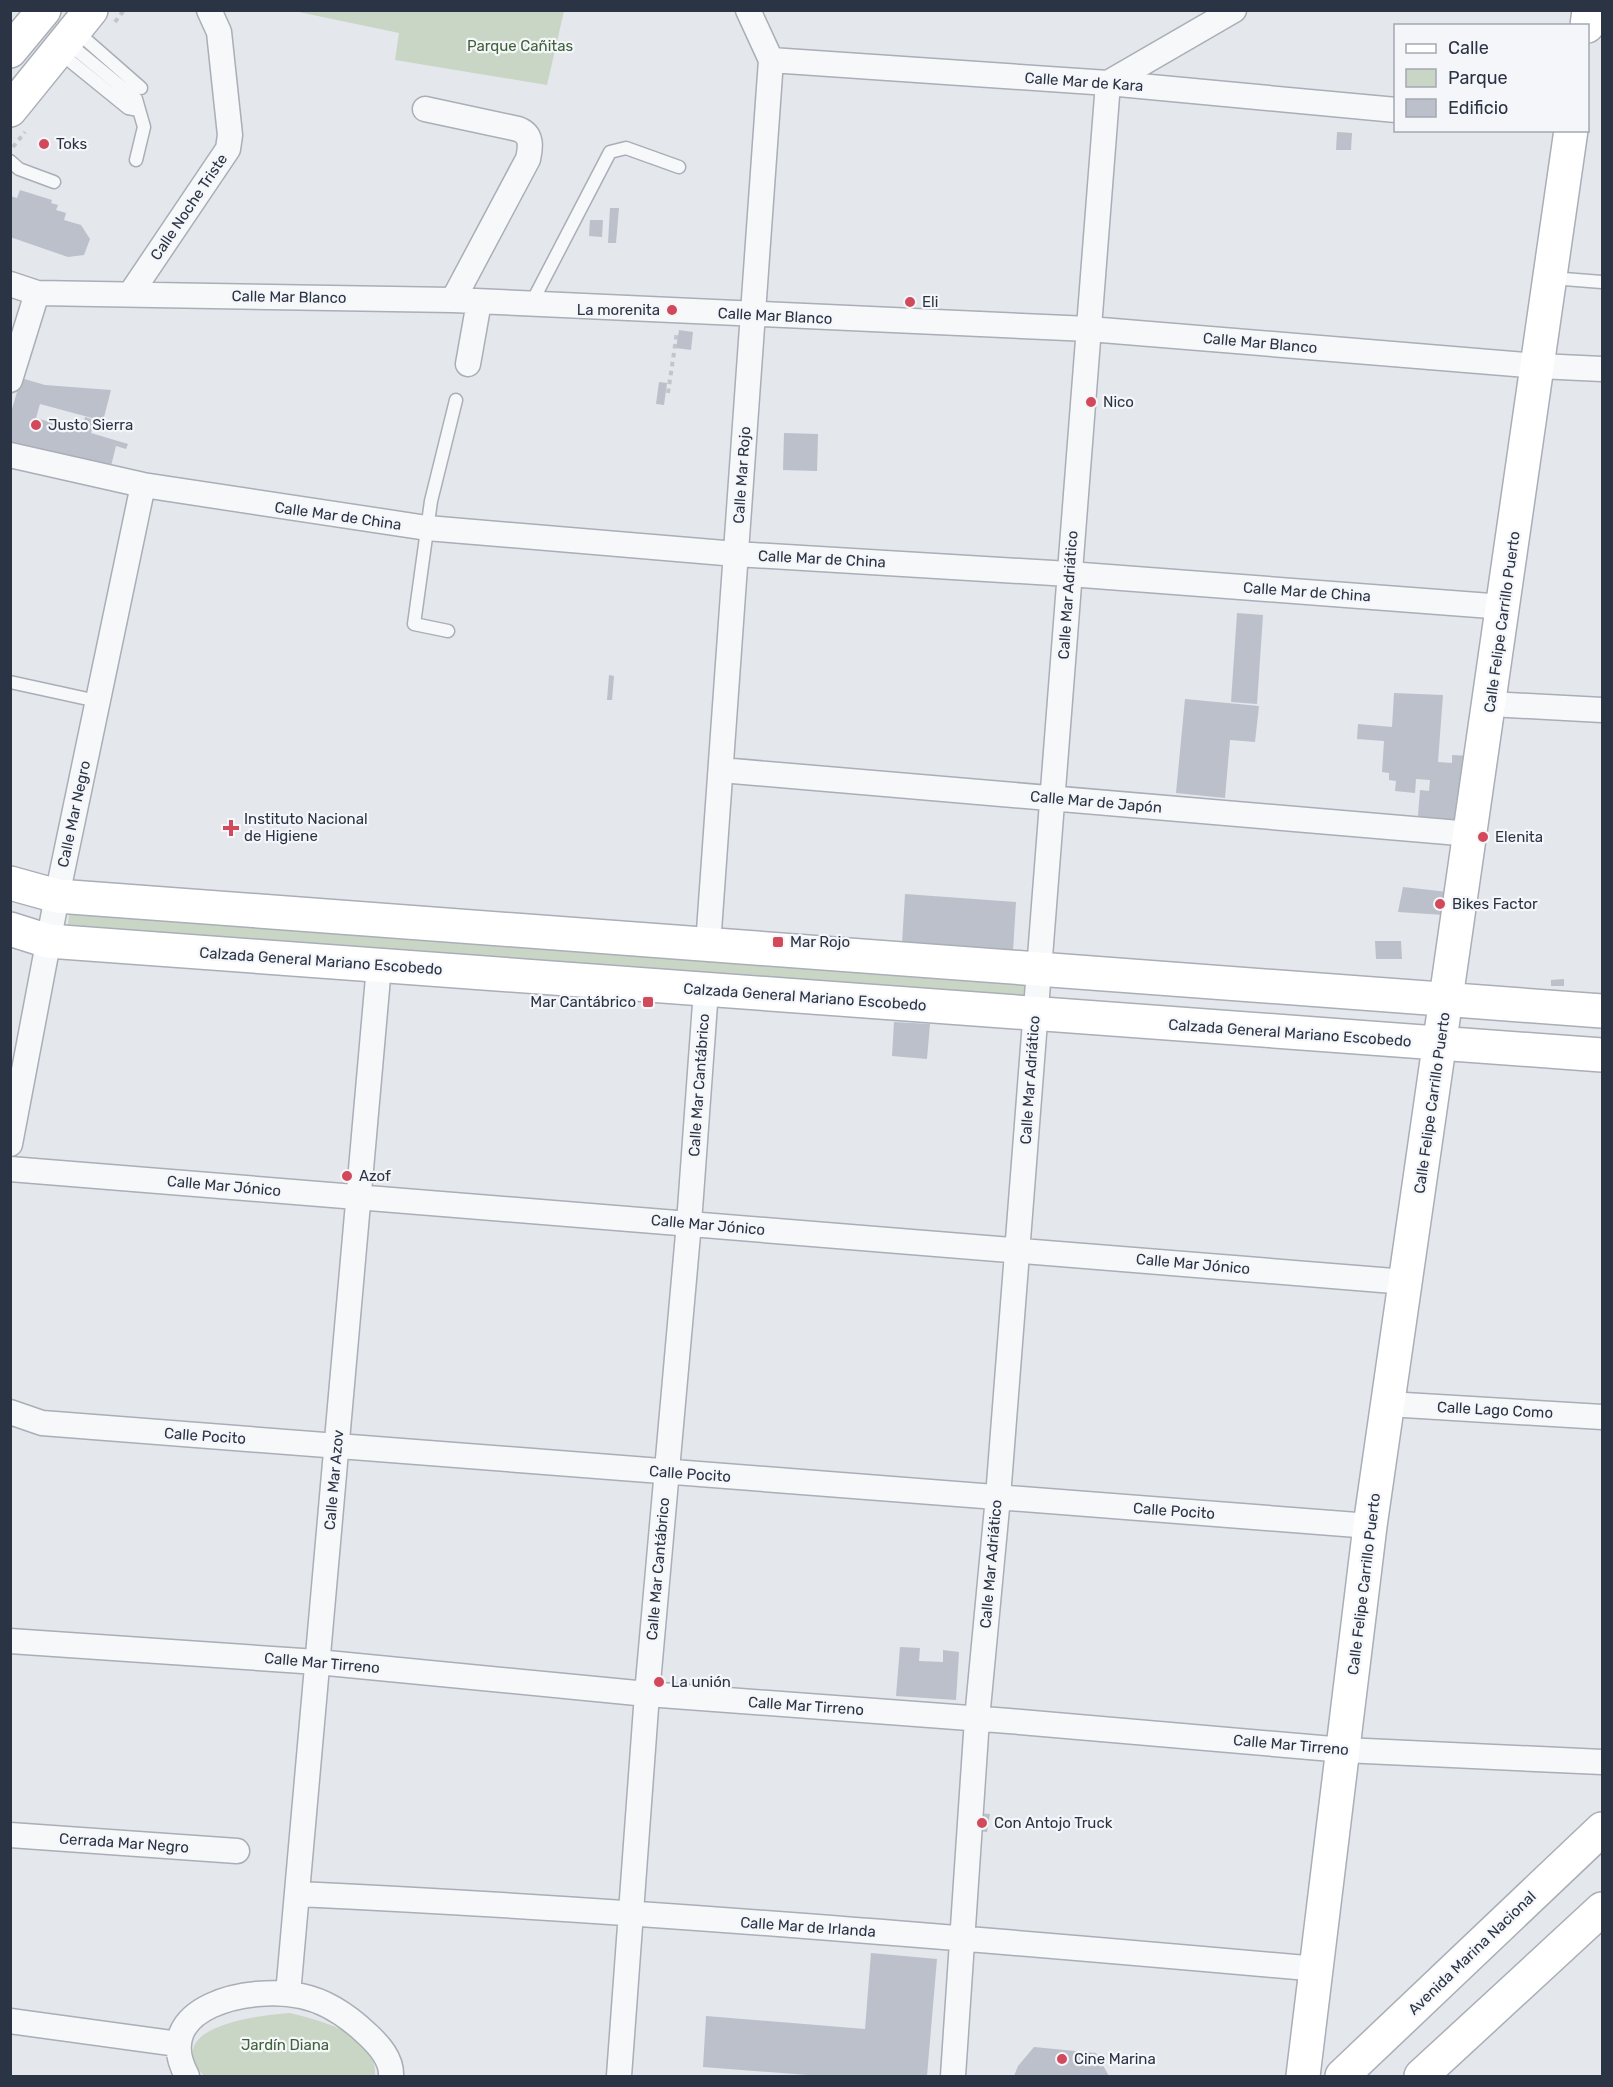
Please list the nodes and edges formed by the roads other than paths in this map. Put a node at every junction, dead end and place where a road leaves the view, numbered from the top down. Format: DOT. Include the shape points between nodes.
graph roads {
  1 [pos="44,10"];
  2 [pos="209,10"];
  3 [pos="748,10"];
  4 [pos="1234,10"];
  5 [pos="72,33"];
  6 [pos="10,51"];
  7 [pos="771,60"];
  8 [pos="1108,83"];
  9 [pos="139,99"];
  10 [pos="425,109"];
  11 [pos="10,110"];
  12 [pos="1394,110"];
  13 [pos="1571,132"];
  14 [pos="136,160"];
  15 [pos="10,161"];
  16 [pos="679,167"];
  17 [pos="54,182"];
  18 [pos="1551,278"];
  19 [pos="1602,282"];
  20 [pos="10,284"];
  21 [pos="37,293"];
  22 [pos="131,293"];
  23 [pos="453,300"];
  24 [pos="479,302"];
  25 [pos="531,304"];
  26 [pos="753,315"];
  27 [pos="1089,329"];
  28 [pos="468,364"];
  29 [pos="1539,366"];
  30 [pos="1602,369"];
  31 [pos="10,380"];
  32 [pos="456,400"];
  33 [pos="10,455"];
  34 [pos="142,486"];
  35 [pos="427,528"];
  36 [pos="736,554"];
  37 [pos="1069,574"];
  38 [pos="1504,607"];
  39 [pos="447,631"];
  40 [pos="10,682"];
  41 [pos="97,701"];
  42 [pos="1490,704"];
  43 [pos="1602,710"];
  44 [pos="721,770"];
  45 [pos="1052,799"];
  46 [pos="1471,834"];
  47 [pos="10,883"];
  48 [pos="57,896"];
  49 [pos="10,928"];
  50 [pos="48,941"];
  51 [pos="708,945"];
  52 [pos="379,966"];
  53 [pos="1038,969"];
  54 [pos="706,990"];
  55 [pos="1447,1000"];
  56 [pos="1602,1011"];
  57 [pos="1035,1014"];
  58 [pos="1440,1044"];
  59 [pos="1602,1055"];
  60 [pos="10,1143"];
  61 [pos="10,1169"];
  62 [pos="359,1197"];
  63 [pos="689,1223"];
  64 [pos="1017,1250"];
  65 [pos="1406,1282"];
  66 [pos="1388,1404"];
  67 [pos="10,1412"];
  68 [pos="1602,1417"];
  69 [pos="337,1446"];
  70 [pos="666,1472"];
  71 [pos="998,1497"];
  72 [pos="1370,1526"];
  73 [pos="10,1641"];
  74 [pos="317,1662"];
  75 [pos="647,1694"];
  76 [pos="977,1719"];
  77 [pos="1344,1750"];
  78 [pos="1602,1762"];
  79 [pos="1602,1829"];
  80 [pos="10,1835"];
  81 [pos="237,1851"];
  82 [pos="298,1894"];
  83 [pos="1602,1909"];
  84 [pos="632,1914"];
  85 [pos="964,1938"];
  86 [pos="1318,1969"];
  87 [pos="288,1994"];
  88 [pos="10,2021"];
  89 [pos="181,2065"];
  90 [pos="396,2076"];
  91 [pos="619,2076"];
  92 [pos="953,2076"];
  93 [pos="1303,2076"];
  94 [pos="1342,2076"];
  95 [pos="1421,2076"];
  1 -- 6 [label="main road"];
  2 -- 22 [label="street, Calle Noche Triste" via="219,32 230,135 228,149"];
  3 -- 7 [label="street, Calle Mar Rojo"];
  4 -- 8 [label="street"];
  5 -- 9 [label="lane"];
  5 -- 9 [label="lane" via="128,108"];
  5 -- 11 [label="main road"];
  7 -- 8 [label="street, Calle Mar de Kara"];
  7 -- 26 [label="street, Calle Mar Rojo"];
  8 -- 12 [label="street, Calle Mar de Kara"];
  8 -- 27 [label="street, Calle Mar Adriático"];
  9 -- 14 [label="lane" via="144,127"];
  10 -- 23 [label="street" via="518,129 529,139 528,159"];
  13 -- 18 [label="main road, Calle Felipe Carrillo Puerto"];
  15 -- 17 [label="lane" via="19,169"];
  16 -- 25 [label="lane" via="626,148 610,152"];
  18 -- 19 [label="lane"];
  18 -- 29 [label="main road, Calle Felipe Carrillo Puerto"];
  20 -- 21 [label="street, Calle Mar Blanco"];
  21 -- 22 [label="street, Calle Mar Blanco"];
  21 -- 31 [label="street"];
  22 -- 23 [label="street, Calle Mar Blanco"];
  23 -- 24 [label="street, Calle Mar Blanco"];
  24 -- 25 [label="street, Calle Mar Blanco"];
  24 -- 28 [label="street"];
  25 -- 26 [label="street, Calle Mar Blanco"];
  26 -- 27 [label="street, Calle Mar Blanco"];
  26 -- 36 [label="street, Calle Mar Rojo"];
  27 -- 29 [label="street, Calle Mar Blanco"];
  27 -- 37 [label="street, Calle Mar Adriático"];
  29 -- 30 [label="street, Calle Mar Blanco"];
  29 -- 38 [label="main road, Calle Felipe Carrillo Puerto"];
  32 -- 35 [label="lane"];
  33 -- 34 [label="street, Calle Mar de China"];
  34 -- 35 [label="street, Calle Mar de China"];
  34 -- 41 [label="street, Calle Mar Negro"];
  35 -- 36 [label="street, Calle Mar de China"];
  35 -- 39 [label="lane" via="414,624"];
  36 -- 37 [label="street, Calle Mar de China"];
  36 -- 44 [label="street, Calle Mar Rojo"];
  37 -- 38 [label="street, Calle Mar de China"];
  37 -- 45 [label="street, Calle Mar Adriático"];
  38 -- 42 [label="main road, Calle Felipe Carrillo Puerto"];
  40 -- 41 [label="lane"];
  41 -- 48 [label="street, Calle Mar Negro"];
  42 -- 43 [label="street"];
  42 -- 46 [label="main road, Calle Felipe Carrillo Puerto"];
  44 -- 45 [label="street, Calle Mar de Japón"];
  44 -- 51 [label="street, Calle Mar Rojo"];
  45 -- 46 [label="street, Calle Mar de Japón"];
  45 -- 53 [label="street, Calle Mar Adriático"];
  46 -- 55 [label="main road, Calle Felipe Carrillo Puerto"];
  47 -- 48 [label="main road"];
  48 -- 50 [label="street, Calle Mar Negro"];
  48 -- 51 [label="main road"];
  49 -- 50 [label="main road, Calzada General Mariano Escobedo"];
  50 -- 52 [label="main road, Calzada General Mariano Escobedo"];
  50 -- 60 [label="street, Calle Mar Negro"];
  51 -- 53 [label="main road"];
  52 -- 54 [label="main road, Calzada General Mariano Escobedo"];
  52 -- 62 [label="street, Calle Mar Azov"];
  53 -- 55 [label="main road"];
  53 -- 57 [label="street, Calle Mar Adriático"];
  54 -- 57 [label="main road, Calzada General Mariano Escobedo"];
  54 -- 63 [label="street, Calle Mar Cantábrico"];
  55 -- 56 [label="main road"];
  55 -- 58 [label="main road, Calle Felipe Carrillo Puerto"];
  57 -- 58 [label="main road, Calzada General Mariano Escobedo"];
  57 -- 64 [label="street, Calle Mar Adriático"];
  58 -- 59 [label="main road, Calzada General Mariano Escobedo"];
  58 -- 65 [label="main road, Calle Felipe Carrillo Puerto"];
  61 -- 62 [label="street, Calle Mar Jónico"];
  62 -- 63 [label="street, Calle Mar Jónico"];
  62 -- 69 [label="street, Calle Mar Azov"];
  63 -- 64 [label="street, Calle Mar Jónico"];
  63 -- 70 [label="street, Calle Mar Cantábrico"];
  64 -- 65 [label="street, Calle Mar Jónico"];
  64 -- 71 [label="street, Calle Mar Adriático"];
  65 -- 66 [label="main road, Calle Felipe Carrillo Puerto"];
  66 -- 68 [label="street, Calle Lago Como"];
  66 -- 72 [label="main road, Calle Felipe Carrillo Puerto"];
  67 -- 69 [label="street, Calle Pocito" via="42,1423"];
  69 -- 70 [label="street, Calle Pocito"];
  69 -- 74 [label="street, Calle Mar Azov"];
  70 -- 71 [label="street, Calle Pocito"];
  70 -- 75 [label="street, Calle Mar Cantábrico"];
  71 -- 72 [label="street, Calle Pocito"];
  71 -- 76 [label="street, Calle Mar Adriático"];
  72 -- 77 [label="main road, Calle Felipe Carrillo Puerto"];
  73 -- 74 [label="street, Calle Mar Tirreno"];
  74 -- 75 [label="street, Calle Mar Tirreno"];
  74 -- 82 [label="street, Calle Mar Azov"];
  75 -- 76 [label="street, Calle Mar Tirreno"];
  75 -- 84 [label="street, Calle Mar Cantábrico"];
  76 -- 77 [label="street, Calle Mar Tirreno"];
  76 -- 85 [label="street, Calle Mar Adriático"];
  77 -- 78 [label="street, Calle Mar Tirreno"];
  77 -- 86 [label="main road, Calle Felipe Carrillo Puerto"];
  79 -- 94 [label="main road, Avenida Marina Nacional"];
  80 -- 81 [label="street, Cerrada Mar Negro"];
  82 -- 84 [label="street, Calle Mar de Irlanda"];
  82 -- 87 [label="street, Calle Mar Azov"];
  83 -- 95 [label="main road"];
  84 -- 85 [label="street, Calle Mar de Irlanda"];
  84 -- 91 [label="street, Calle Mar Cantábrico"];
  85 -- 86 [label="street, Calle Mar de Irlanda"];
  85 -- 92 [label="street, Calle Mar Adriático"];
  86 -- 93 [label="main road, Calle Felipe Carrillo Puerto"];
  87 -- 89 [label="street" via="258,1992 221,2000 191,2021"];
  87 -- 90 [label="street" via="323,2003 355,2023 380,2048"];
  88 -- 89 [label="street"];
}
